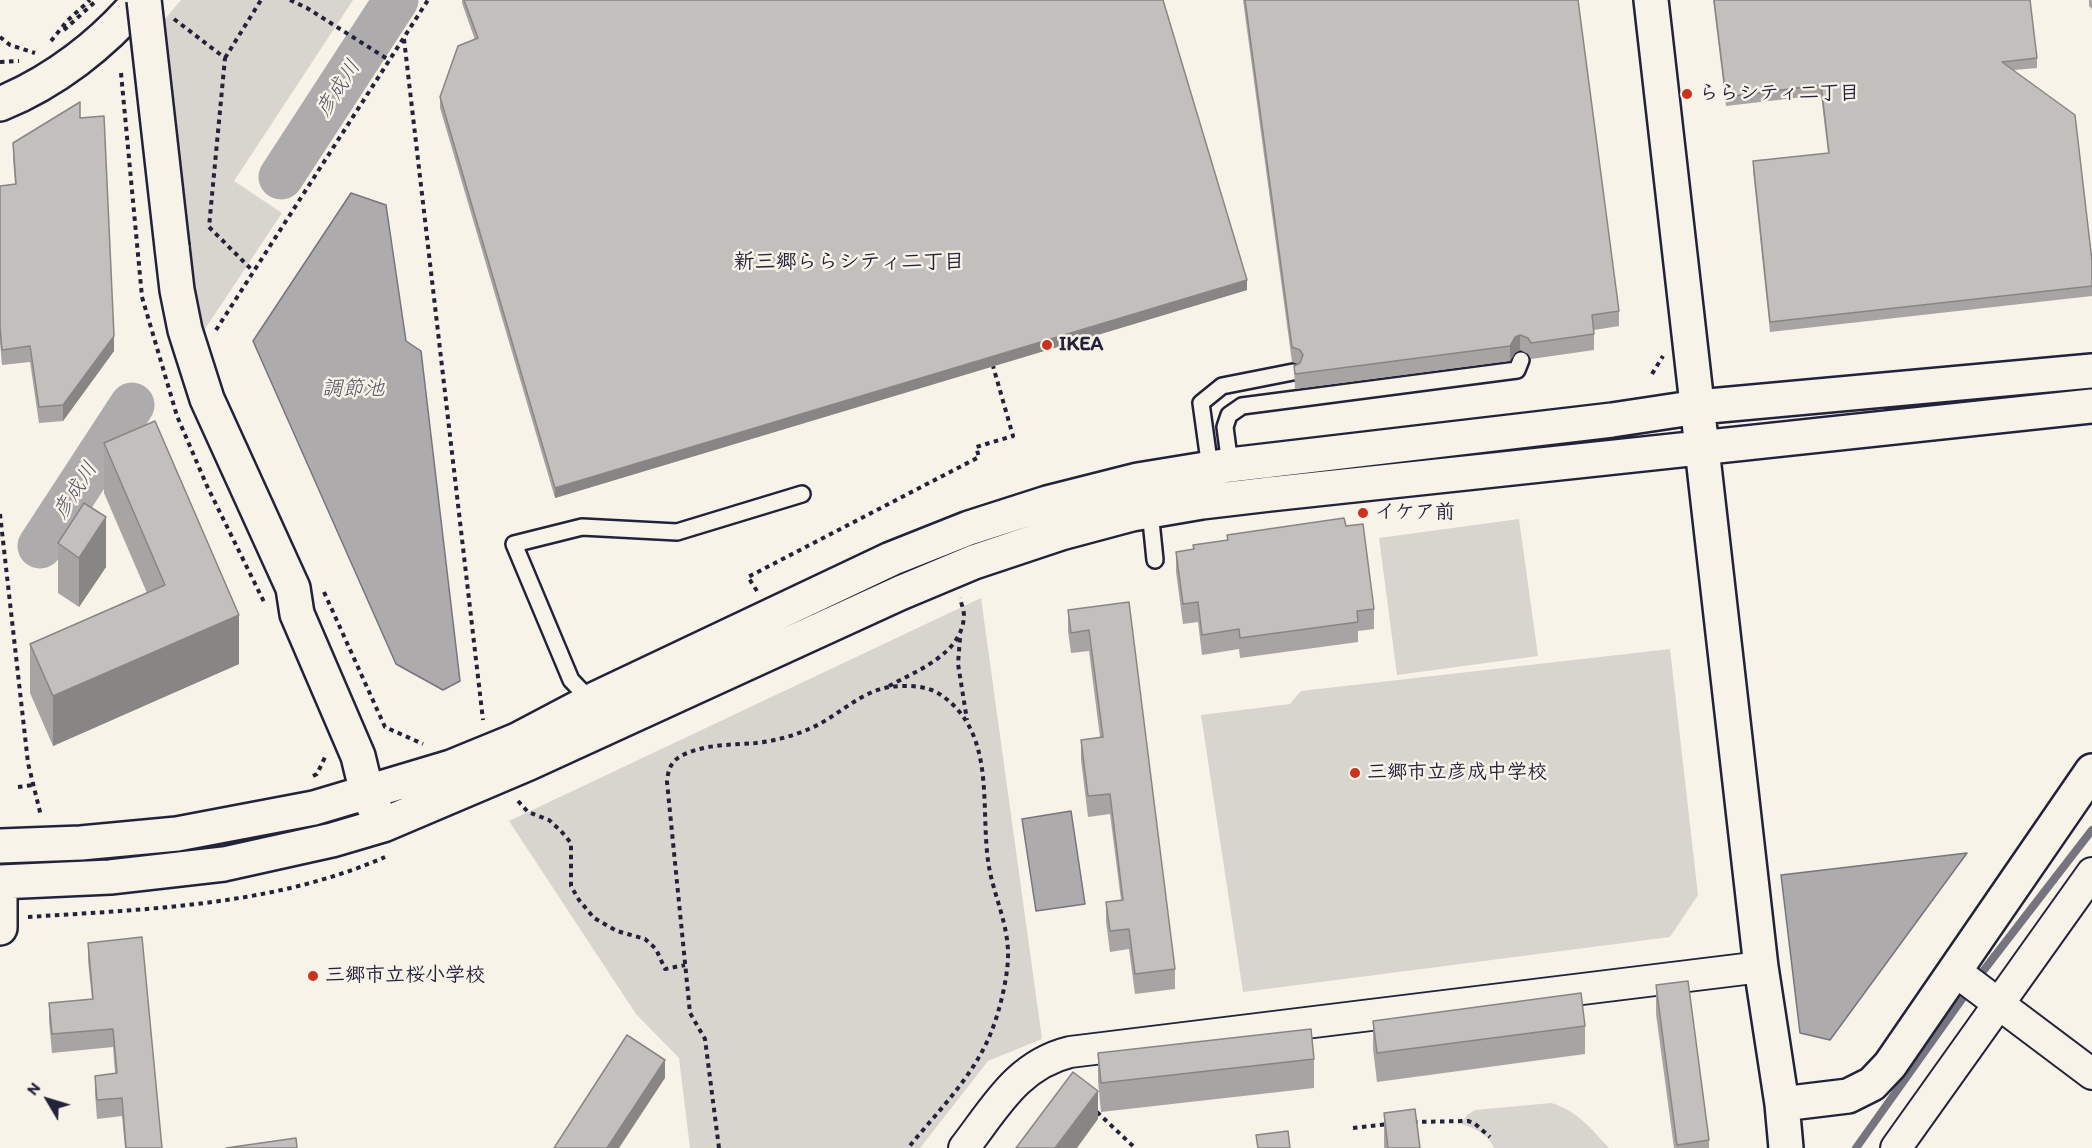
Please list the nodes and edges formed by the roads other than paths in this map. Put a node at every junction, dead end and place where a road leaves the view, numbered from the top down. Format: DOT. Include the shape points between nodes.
graph roads {
  1 [pos="1651,0"];
  2 [pos="152,6"];
  3 [pos="0,104"];
  4 [pos="1521,360"];
  5 [pos="2092,371"];
  6 [pos="1293,372"];
  7 [pos="2092,406"];
  8 [pos="1698,407"];
  9 [pos="1702,446"];
  10 [pos="1220,466"];
  11 [pos="802,494"];
  12 [pos="1150,511"];
  13 [pos="1155,560"];
  14 [pos="591,701"];
  15 [pos="2089,784"];
  16 [pos="379,789"];
  17 [pos="383,825"];
  18 [pos="0,846"];
  19 [pos="2092,873"];
  20 [pos="0,883"];
  21 [pos="0,928"];
  22 [pos="1761,967"];
  23 [pos="1961,975"];
  24 [pos="2000,1004"];
  25 [pos="2092,1074"];
  26 [pos="1782,1104"];
  27 [pos="964,1148"];
  28 [pos="1786,1148"];
  29 [pos="1896,1148"];
  1 -- 8 [label="street"];
  2 -- 3 [label="street" via="121,22 51,78"];
  2 -- 16 [label="street, bridge" via="172,247 185,330 207,399 307,586 297,614 358,756"];
  4 -- 10 [label="lane" via="1517,370 1242,406 1229,415"];
  5 -- 8 [label="street"];
  6 -- 10 [label="lane" via="1222,386 1202,403"];
  7 -- 9 [label="street"];
  8 -- 9 [label="street"];
  8 -- 10 [label="street"];
  9 -- 12 [label="street"];
  9 -- 22 [label="street"];
  10 -- 14 [label="street" via="1138,480 969,528 891,559"];
  11 -- 14 [label="lane" via="677,532 582,527 514,544 571,680"];
  12 -- 13 [label="lane"];
  12 -- 17 [label="street" via="1061,533 974,562"];
  14 -- 16 [label="street" via="498,748"];
  15 -- 23 [label="street"];
  16 -- 17 [label="street"];
  16 -- 18 [label="street" via="314,808 177,834"];
  17 -- 20 [label="street" via="224,864 110,877"];
  19 -- 24 [label="street"];
  20 -- 21 [label="street"];
  22 -- 26 [label="street"];
  22 -- 27 [label="street" via="1070,1052 1032,1067 1018,1079"];
  23 -- 24 [label="street"];
  23 -- 26 [label="street" via="1872,1083 1848,1096"];
  24 -- 25 [label="street"];
  24 -- 29 [label="street"];
  26 -- 28 [label="street"];
}
